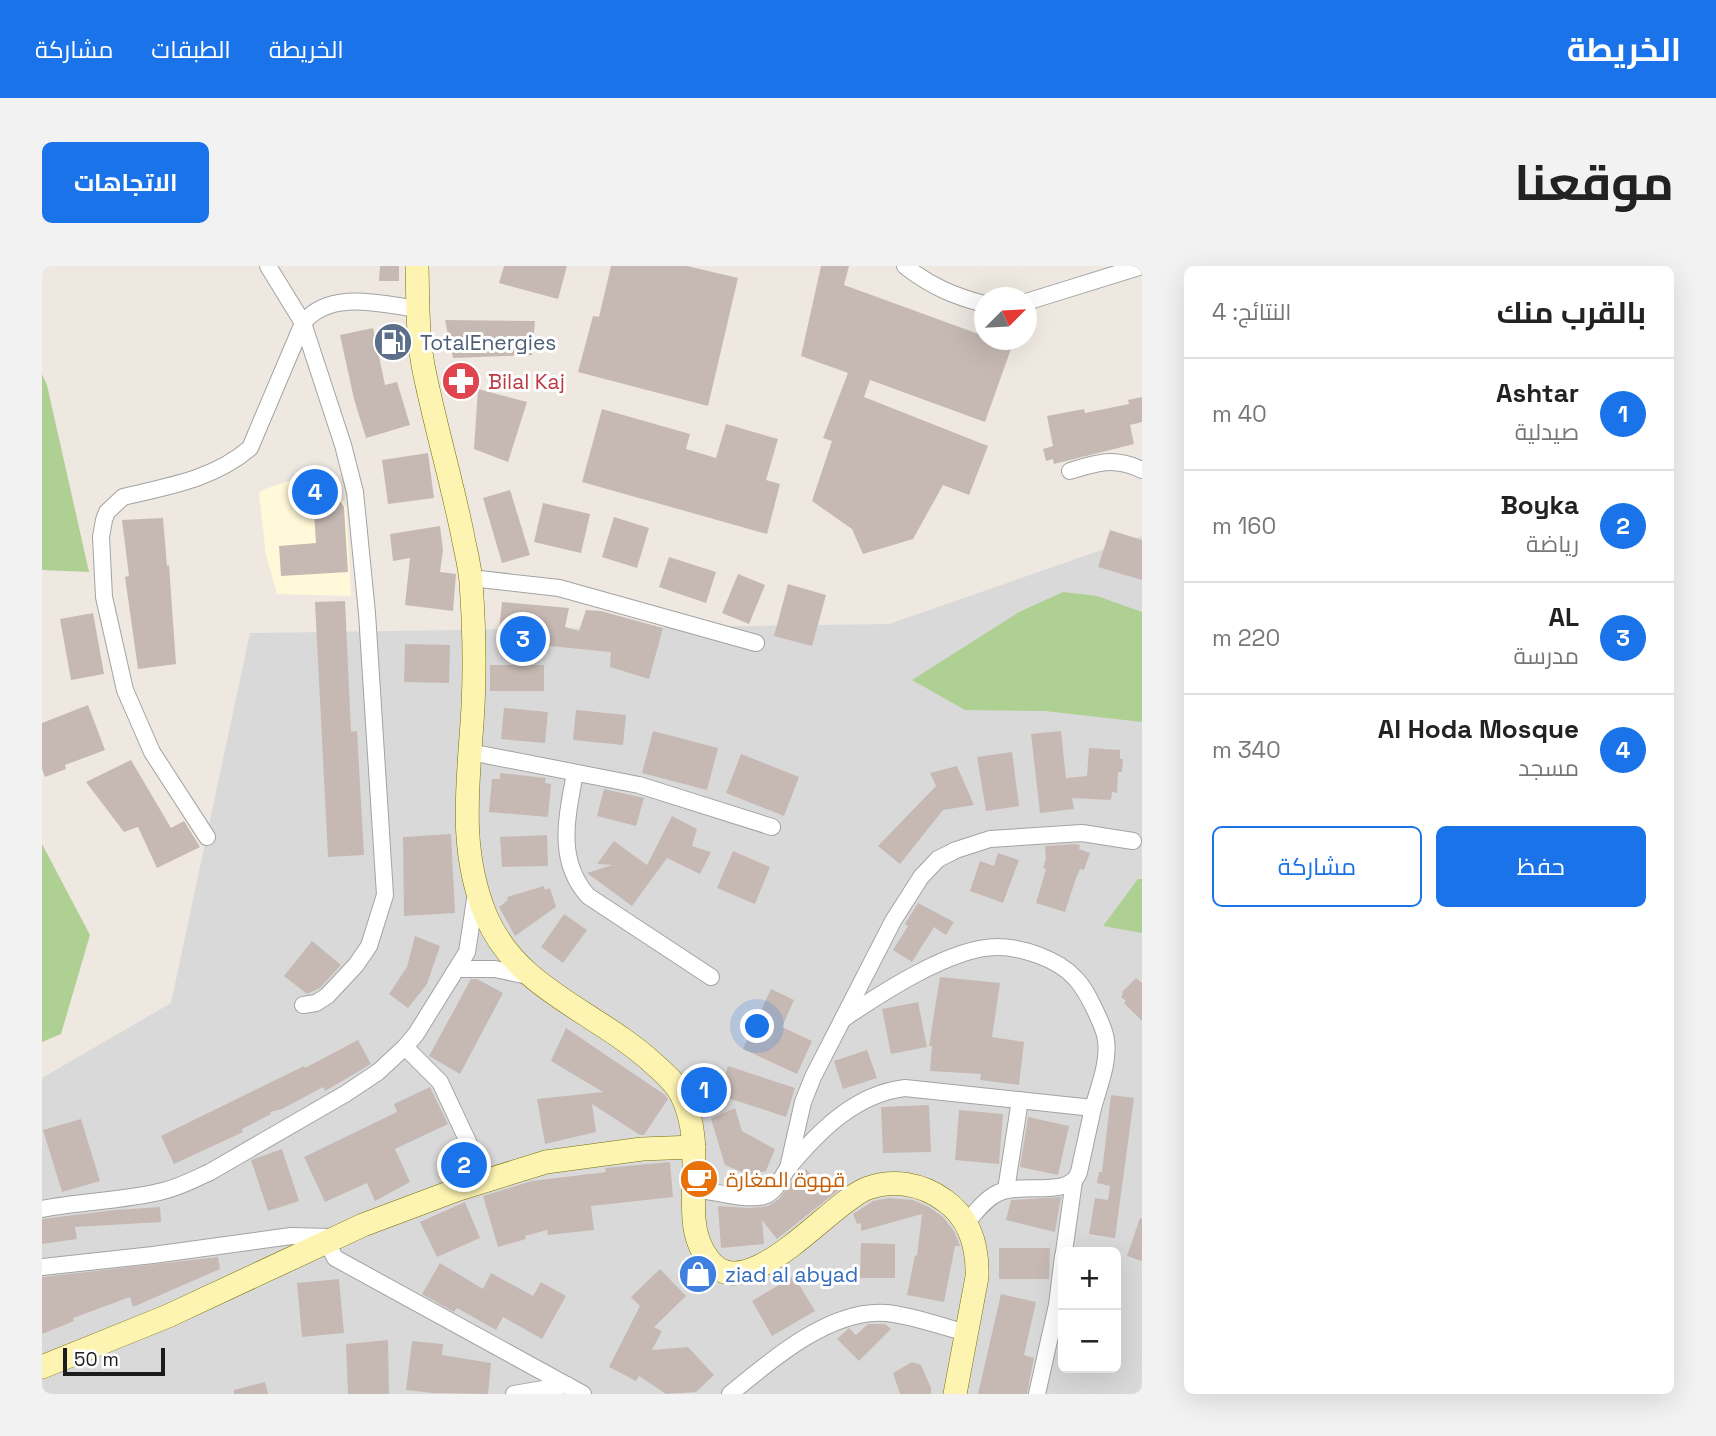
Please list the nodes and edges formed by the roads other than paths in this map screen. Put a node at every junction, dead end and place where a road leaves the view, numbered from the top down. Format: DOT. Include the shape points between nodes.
graph roads {
  1 [pos="268,266"];
  2 [pos="417,266"];
  3 [pos="905,266"];
  4 [pos="1142,267"];
  5 [pos="1037,299"];
  6 [pos="974,301"];
  7 [pos="418,309"];
  8 [pos="303,323"];
  9 [pos="1142,470"];
  10 [pos="1070,471"];
  11 [pos="471,579"];
  12 [pos="756,643"];
  13 [pos="470,752"];
  14 [pos="575,773"];
  15 [pos="772,827"];
  16 [pos="206,837"];
  17 [pos="1133,841"];
  18 [pos="476,890"];
  19 [pos="458,969"];
  20 [pos="528,976"];
  21 [pos="712,977"];
  22 [pos="303,1005"];
  23 [pos="842,1019"];
  24 [pos="405,1047"];
  25 [pos="1020,1100"];
  26 [pos="1093,1108"];
  27 [pos="694,1147"];
  28 [pos="788,1168"];
  29 [pos="486,1180"];
  30 [pos="1074,1181"];
  31 [pos="694,1189"];
  32 [pos="1006,1189"];
  33 [pos="42,1209"];
  34 [pos="966,1223"];
  35 [pos="332,1240"];
  36 [pos="1065,1247"];
  37 [pos="42,1267"];
  38 [pos="1058,1298"];
  39 [pos="966,1333"];
  40 [pos="42,1367"];
  41 [pos="567,1385"];
  42 [pos="513,1394"];
  43 [pos="583,1394"];
  44 [pos="730,1394"];
  45 [pos="956,1394"];
  46 [pos="1037,1394"];
  1 -- 8 [label="street"];
  2 -- 7 [label="main road"];
  3 -- 6 [label="street" via="951,295"];
  4 -- 5 [label="street"];
  7 -- 8 [label="street" via="341,302 318,309"];
  7 -- 11 [label="main road" via="424,372"];
  8 -- 16 [label="street" via="250,448 211,474 123,497 104,520 104,597 125,690 152,751"];
  8 -- 22 [label="street" via="355,492 385,895 369,946 356,965 327,996"];
  9 -- 10 [label="street" via="1120,461"];
  11 -- 12 [label="street" via="559,588"];
  11 -- 13 [label="main road"];
  13 -- 14 [label="street"];
  13 -- 18 [label="main road" via="466,835"];
  14 -- 15 [label="street" via="639,785"];
  14 -- 21 [label="street" via="566,853 575,882 587,896"];
  17 -- 23 [label="street" via="1082,832 990,839 938,859 893,921"];
  18 -- 19 [label="street" via="467,952"];
  18 -- 20 [label="main road" via="494,934"];
  19 -- 20 [label="street" via="495,969"];
  19 -- 24 [label="street"];
  20 -- 27 [label="main road" via="614,1032 671,1080 683,1097"];
  23 -- 26 [label="street" via="916,974 972,951 997,947 1028,952 1074,977 1098,1017 1106,1039 1105,1067"];
  23 -- 28 [label="street" via="803,1102"];
  24 -- 29 [label="street" via="440,1082"];
  24 -- 33 [label="street" via="345,1094 210,1172 165,1191"];
  25 -- 26 [label="street"];
  25 -- 28 [label="street" via="886,1090 845,1111"];
  25 -- 32 [label="street"];
  26 -- 30 [label="street"];
  27 -- 29 [label="main road" via="546,1162"];
  27 -- 31 [label="main road"];
  28 -- 31 [label="street" via="764,1196"];
  29 -- 35 [label="main road"];
  30 -- 32 [label="street" via="1063,1187"];
  30 -- 36 [label="street"];
  31 -- 34 [label="main road" via="694,1221 702,1250 723,1272 737,1273 767,1263 845,1200 883,1184 911,1185 932,1192"];
  32 -- 34 [label="street"];
  34 -- 39 [label="main road" via="978,1258"];
  35 -- 37 [label="street" via="292,1236"];
  35 -- 40 [label="main road"];
  35 -- 41 [label="street" via="330,1252 335,1258"];
  38 -- 46 [label="street"];
  39 -- 44 [label="street" via="886,1313 862,1314 806,1338"];
  39 -- 45 [label="main road"];
  41 -- 42 [label="street"];
  41 -- 43 [label="street"];
}
